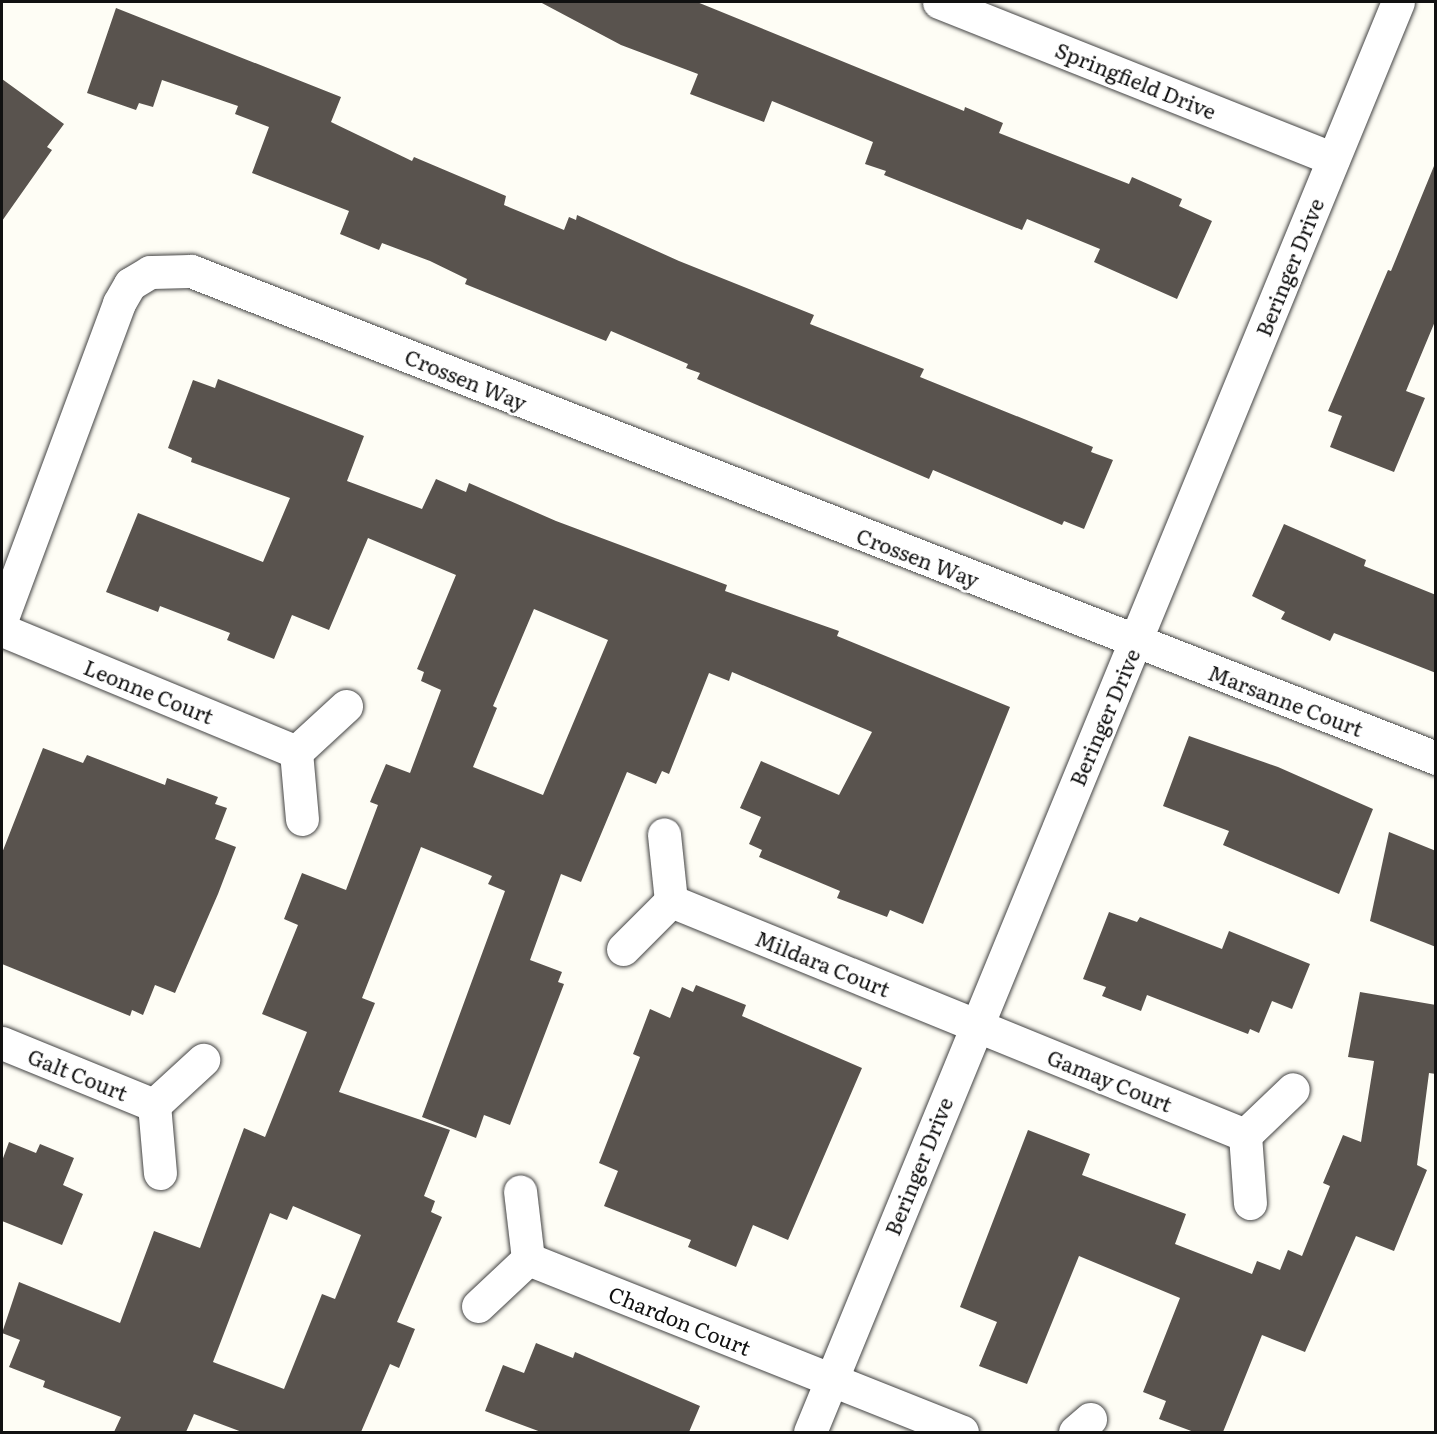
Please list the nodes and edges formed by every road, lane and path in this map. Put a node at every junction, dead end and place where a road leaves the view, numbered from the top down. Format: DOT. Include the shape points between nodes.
graph roads {
  1 [pos="939,2"];
  2 [pos="1398,2"];
  3 [pos="1333,159"];
  4 [pos="2,618"];
  5 [pos="2,630"];
  6 [pos="1136,641"];
  7 [pos="346,706"];
  8 [pos="296,752"];
  9 [pos="1436,758"];
  10 [pos="302,819"];
  11 [pos="664,834"];
  12 [pos="671,901"];
  13 [pos="623,949"];
  14 [pos="975,1025"];
  15 [pos="2,1042"];
  16 [pos="203,1060"];
  17 [pos="1293,1089"];
  18 [pos="154,1105"];
  19 [pos="1245,1135"];
  20 [pos="160,1173"];
  21 [pos="520,1191"];
  22 [pos="1250,1203"];
  23 [pos="528,1259"];
  24 [pos="478,1306"];
  25 [pos="832,1380"];
  26 [pos="810,1432"];
  27 [pos="962,1432"];
  1 -- 3 [label="street, Springfield Drive"];
  2 -- 3 [label="street, Beringer Drive"];
  3 -- 6 [label="street, Beringer Drive"];
  4 -- 6 [label="street, Crossen Way" via="118,303 130,284 150,272 191,271"];
  5 -- 8 [label="street, Leonne Court"];
  6 -- 9 [label="street, Marsanne Court"];
  6 -- 14 [label="street, Beringer Drive"];
  7 -- 8 [label="street"];
  8 -- 10 [label="street"];
  11 -- 12 [label="street"];
  12 -- 13 [label="street"];
  12 -- 14 [label="street, Mildara Court"];
  14 -- 19 [label="street, Gamay Court"];
  14 -- 25 [label="street, Beringer Drive"];
  15 -- 18 [label="street, Galt Court"];
  16 -- 18 [label="street"];
  17 -- 19 [label="street"];
  18 -- 20 [label="street"];
  19 -- 22 [label="street"];
  21 -- 23 [label="street"];
  23 -- 24 [label="street"];
  23 -- 25 [label="street, Chardon Court"];
  25 -- 26 [label="street, Beringer Drive"];
  25 -- 27 [label="street, Chardon Court"];
}
